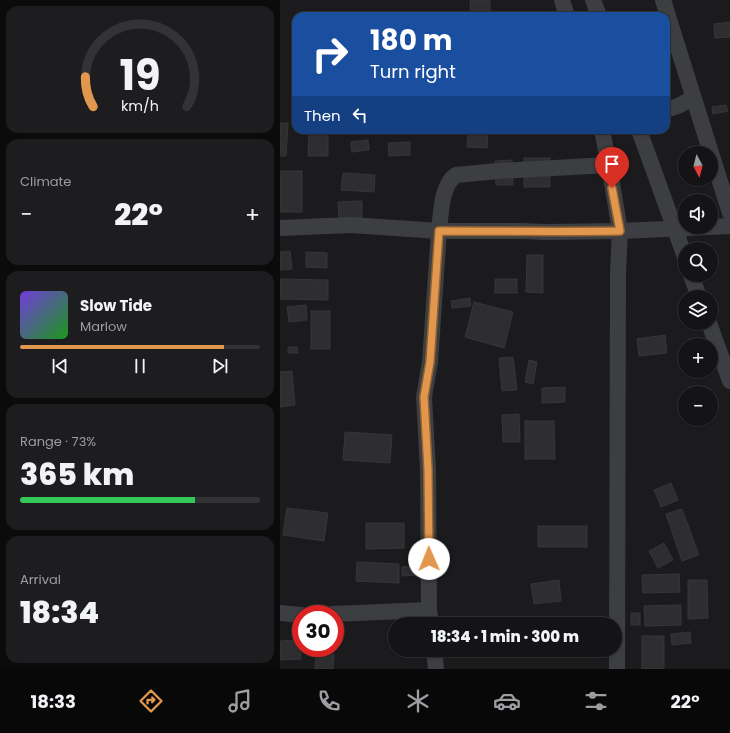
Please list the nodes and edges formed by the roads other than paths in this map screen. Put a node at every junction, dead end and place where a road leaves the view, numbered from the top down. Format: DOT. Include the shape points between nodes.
graph roads {
  1 [pos="562,0"];
  2 [pos="593,0"];
  3 [pos="663,0"];
  4 [pos="566,12"];
  5 [pos="598,12"];
  6 [pos="667,12"];
  7 [pos="670,23"];
  8 [pos="693,98"];
  9 [pos="670,109"];
  10 [pos="603,134"];
  11 [pos="640,134"];
  12 [pos="709,146"];
  13 [pos="609,166"];
  14 [pos="718,175"];
  15 [pos="730,213"];
  16 [pos="730,226"];
  17 [pos="718,227"];
  18 [pos="280,228"];
  19 [pos="675,228"];
  20 [pos="678,228"];
  21 [pos="439,231"];
  22 [pos="620,231"];
  23 [pos="680,242"];
  24 [pos="712,330"];
  25 [pos="730,381"];
  26 [pos="280,614"];
  27 [pos="292,614"];
  28 [pos="344,614"];
  29 [pos="430,617"];
  30 [pos="435,657"];
  31 [pos="436,669"];
  32 [pos="617,669"];
  1 -- 4 [label="street"];
  2 -- 5 [label="street"];
  3 -- 6 [label="street"];
  7 -- 8 [label="street"];
  8 -- 9 [label="street"];
  8 -- 12 [label="street"];
  10 -- 13 [label="street"];
  11 -- 19 [label="street"];
  13 -- 21 [label="street" via="456,175 450,179 446,189"];
  13 -- 22 [label="street"];
  14 -- 15 [label="street"];
  16 -- 17 [label="street"];
  18 -- 21 [label="street" via="352,225"];
  19 -- 20 [label="street"];
  19 -- 22 [label="street"];
  19 -- 23 [label="street"];
  21 -- 22 [label="street"];
  21 -- 29 [label="street" via="430,362 424,397 428,470"];
  22 -- 32 [label="street"];
  24 -- 25 [label="street"];
  26 -- 27 [label="street"];
  28 -- 29 [label="street"];
  30 -- 31 [label="street"];
}
